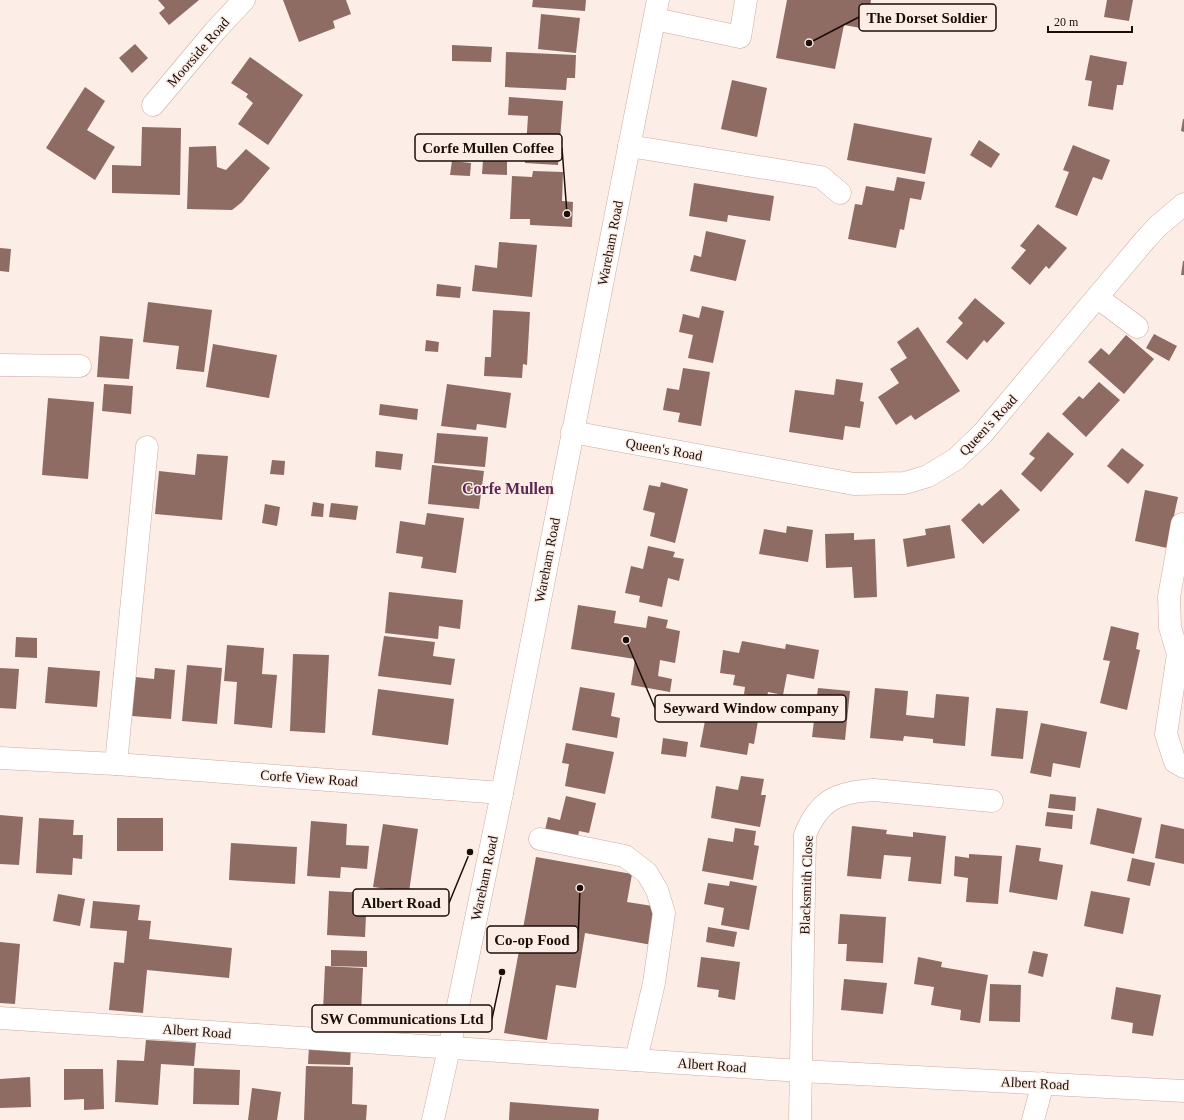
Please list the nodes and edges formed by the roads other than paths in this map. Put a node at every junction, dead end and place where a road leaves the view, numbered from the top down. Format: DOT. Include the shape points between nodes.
graph roads {
  1 [pos="244,0"];
  2 [pos="746,0"];
  3 [pos="657,9"];
  4 [pos="153,105"];
  5 [pos="629,146"];
  6 [pos="840,193"];
  7 [pos="1184,204"];
  8 [pos="1098,298"];
  9 [pos="1137,328"];
  10 [pos="0,365"];
  11 [pos="80,366"];
  12 [pos="572,432"];
  13 [pos="147,447"];
  14 [pos="1182,524"];
  15 [pos="0,758"];
  16 [pos="116,764"];
  17 [pos="1184,767"];
  18 [pos="502,793"];
  19 [pos="992,801"];
  20 [pos="540,839"];
  21 [pos="0,1018"];
  22 [pos="449,1049"];
  23 [pos="636,1060"];
  24 [pos="801,1071"];
  25 [pos="1043,1083"];
  26 [pos="1184,1091"];
  27 [pos="433,1120"];
  28 [pos="800,1120"];
  29 [pos="1033,1120"];
  1 -- 4 [label="street, Moorside Road"];
  2 -- 3 [label="street" via="740,37"];
  3 -- 5 [label="street, Wareham Road"];
  5 -- 6 [label="street" via="821,177"];
  5 -- 12 [label="street, Wareham Road"];
  7 -- 8 [label="street, Queen's Road" via="1154,231"];
  8 -- 9 [label="street"];
  8 -- 12 [label="street, Queen's Road" via="983,434 956,460 928,476 905,483 854,484"];
  10 -- 11 [label="street"];
  12 -- 18 [label="street, Wareham Road"];
  13 -- 16 [label="street"];
  14 -- 17 [label="street" via="1169,597 1170,627 1178,654 1166,734 1175,762"];
  15 -- 16 [label="street, Corfe View Road"];
  16 -- 18 [label="street, Corfe View Road"];
  18 -- 22 [label="street, Wareham Road"];
  19 -- 24 [label="street, Blacksmith Close" via="874,790 856,791 831,800 820,808 812,819 805,836"];
  20 -- 23 [label="street" via="624,856 647,873 657,890 664,913 654,983"];
  21 -- 22 [label="street, Albert Road"];
  22 -- 23 [label="street, Albert Road"];
  22 -- 27 [label="street, Wareham Road"];
  23 -- 24 [label="street, Albert Road"];
  24 -- 25 [label="street, Albert Road"];
  24 -- 28 [label="street, Blacksmith Close"];
  25 -- 26 [label="street, Albert Road"];
  25 -- 29 [label="street"];
}
